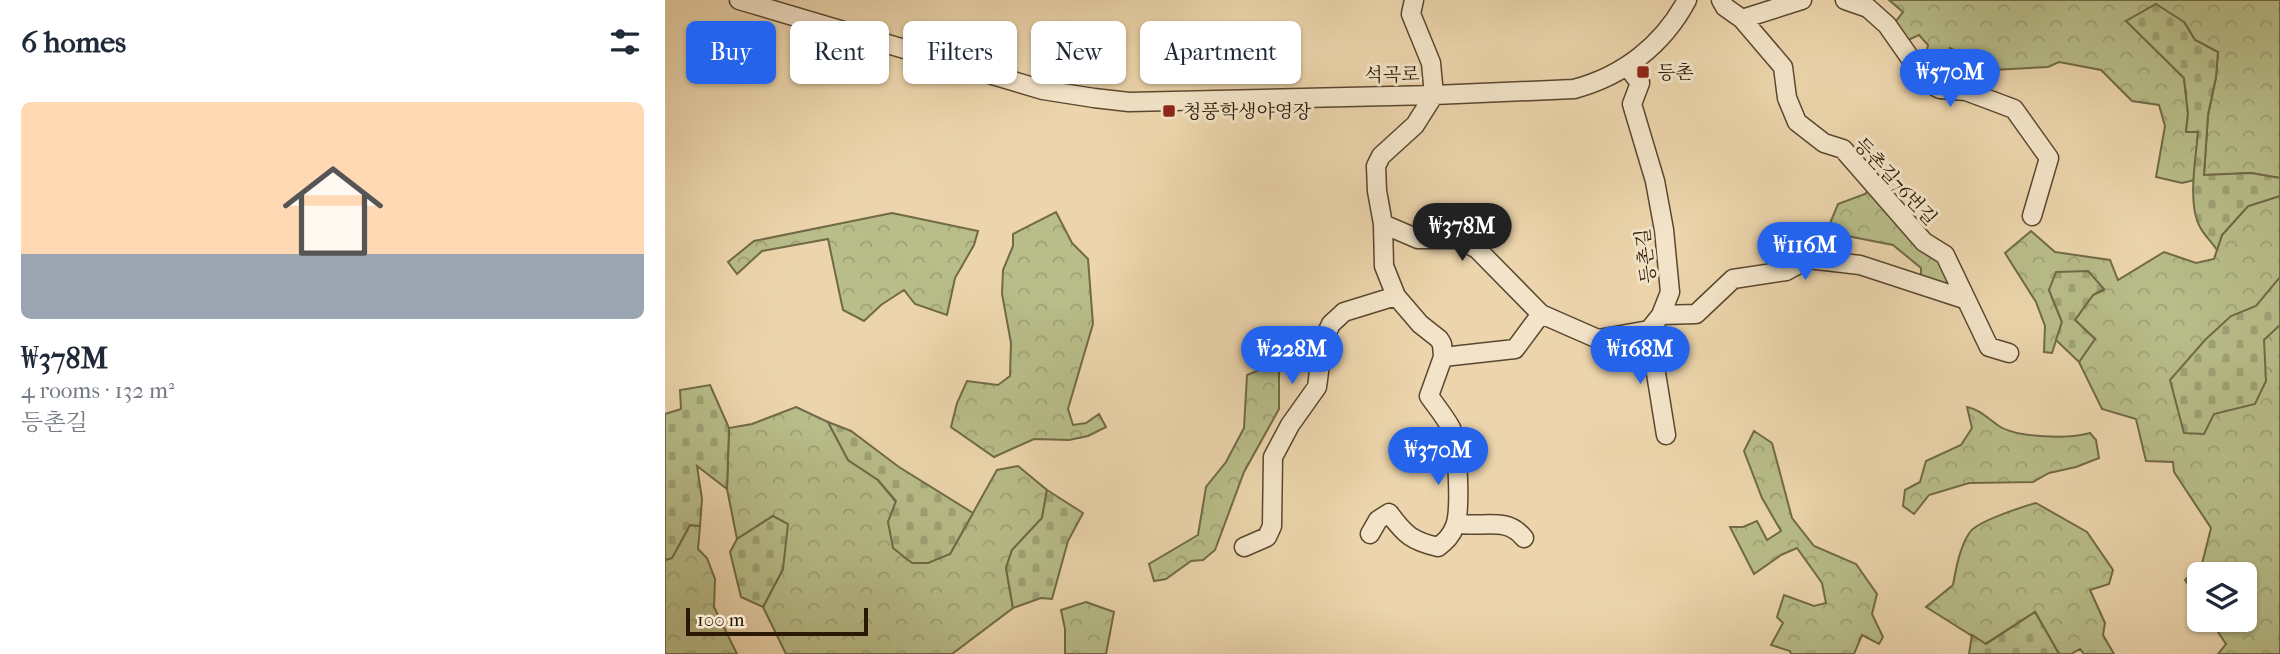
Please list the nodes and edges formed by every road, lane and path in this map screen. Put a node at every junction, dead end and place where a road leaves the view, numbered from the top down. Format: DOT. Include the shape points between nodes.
graph roads {
  1 [pos="739,0"];
  2 [pos="1413,0"];
  3 [pos="1687,0"];
  4 [pos="1721,0"];
  5 [pos="1802,0"];
  6 [pos="1845,0"];
  7 [pos="1742,19"];
  8 [pos="1627,66"];
  9 [pos="1434,95"];
  10 [pos="2032,216"];
  11 [pos="1383,224"];
  12 [pos="1396,296"];
  13 [pos="1965,299"];
  14 [pos="1541,314"];
  15 [pos="1661,315"];
  16 [pos="1649,330"];
  17 [pos="2009,353"];
  18 [pos="1443,357"];
  19 [pos="1666,435"];
  20 [pos="1456,523"];
  21 [pos="1370,534"];
  22 [pos="1524,538"];
  23 [pos="1244,547"];
  1 -- 9 [label="street, 석곡로" via="1064,94 1129,102"];
  2 -- 9 [label="street" via="1411,14 1431,64"];
  3 -- 8 [label="street, 석곡로" via="1663,36"];
  4 -- 7 [label="street"];
  5 -- 7 [label="street"];
  6 -- 10 [label="street" via="1868,8 1887,25 1927,82 2014,108 2049,158"];
  7 -- 13 [label="street, 등촌길76번길" via="1783,67 1787,98 1797,122 1824,143 1843,149 1924,242 1945,255"];
  8 -- 9 [label="street, 석곡로" via="1574,89"];
  8 -- 15 [label="street, 등촌길" via="1640,83 1632,104 1664,230 1670,292"];
  9 -- 11 [label="street" via="1415,125 1376,166"];
  11 -- 12 [label="street" via="1384,266"];
  11 -- 14 [label="street" via="1417,239 1459,239 1477,249"];
  12 -- 18 [label="street" via="1439,338"];
  12 -- 23 [label="street" via="1344,312 1331,324 1323,341 1317,387 1273,457 1272,526 1267,537"];
  13 -- 15 [label="street" via="1860,265 1808,259 1786,271 1734,279 1696,314"];
  13 -- 17 [label="street, 등촌길76번길" via="1989,347"];
  14 -- 16 [label="street" via="1598,339"];
  14 -- 18 [label="street" via="1515,349"];
  15 -- 16 [label="street, 등촌길"];
  16 -- 19 [label="street"];
  18 -- 20 [label="street" via="1429,396 1455,440"];
  20 -- 21 [label="street" via="1438,547 1404,533 1389,513"];
  20 -- 22 [label="street" via="1504,524"];
}
